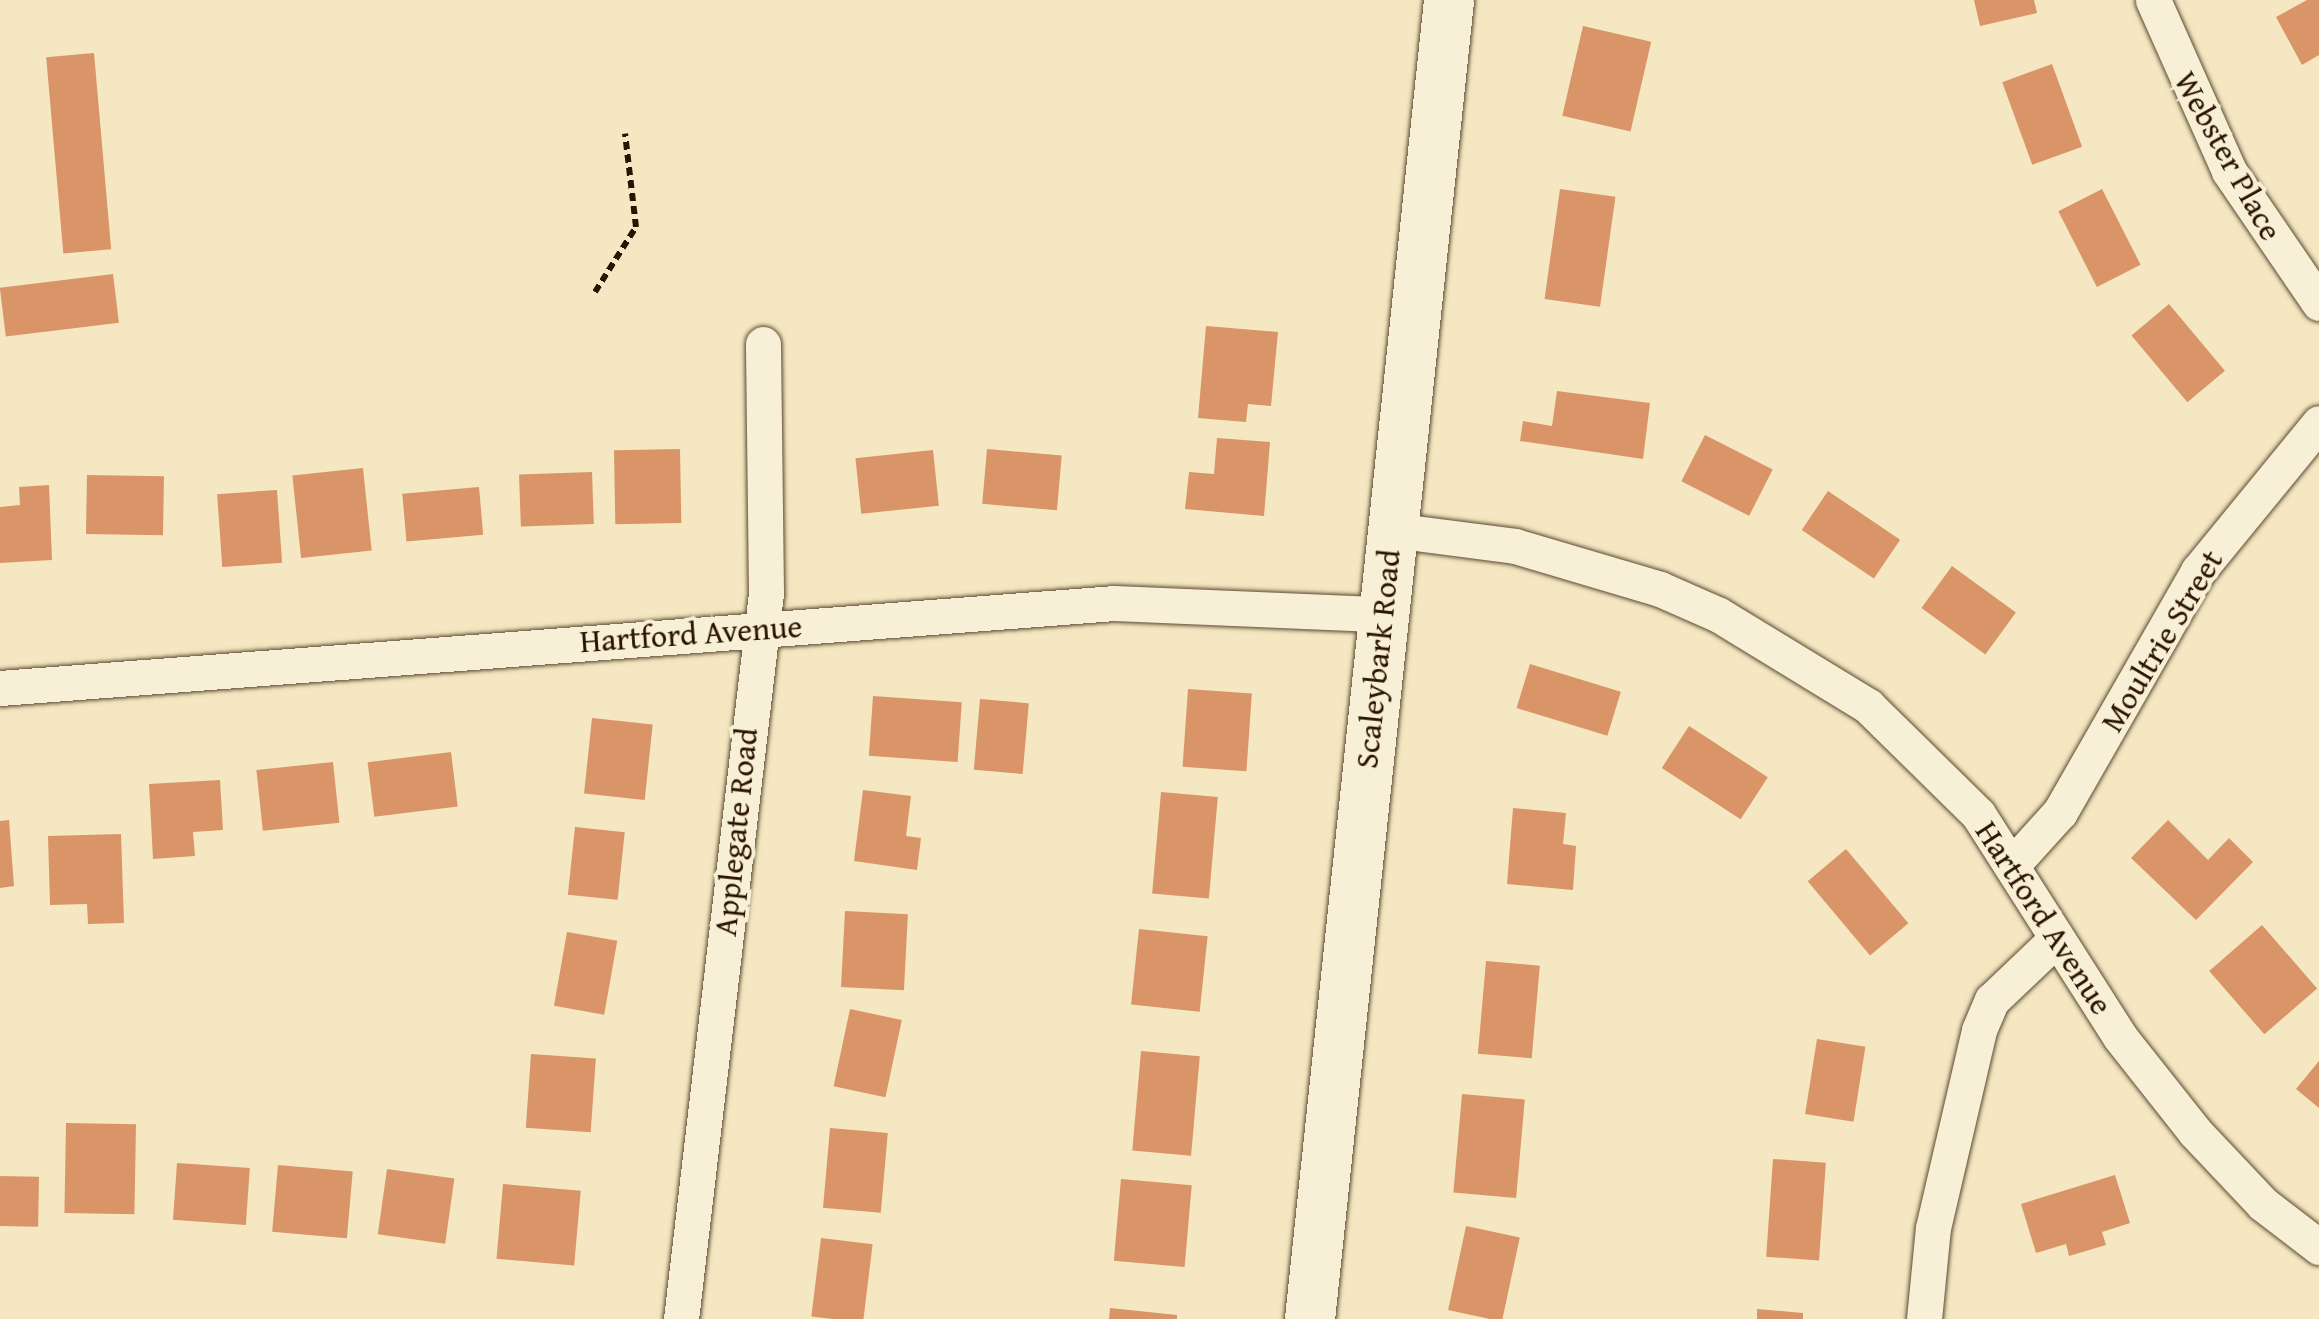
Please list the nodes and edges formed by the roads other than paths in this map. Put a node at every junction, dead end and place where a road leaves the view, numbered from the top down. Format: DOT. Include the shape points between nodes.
graph roads {
  1 [pos="1449,0"];
  2 [pos="2153,0"];
  3 [pos="2319,303"];
  4 [pos="764,344"];
  5 [pos="2319,424"];
  6 [pos="1392,530"];
  7 [pos="1382,614"];
  8 [pos="762,629"];
  9 [pos="0,688"];
  10 [pos="2013,864"];
  11 [pos="2056,939"];
  12 [pos="2319,1247"];
  13 [pos="681,1319"];
  14 [pos="1310,1319"];
  15 [pos="1924,1319"];
  1 -- 6 [label="street, Scaleybark Road"];
  2 -- 3 [label="street, Webster Place" via="2229,171"];
  4 -- 8 [label="street, Applegate Road" via="769,522"];
  5 -- 10 [label="street, Moultrie Street" via="2198,572 2060,812"];
  6 -- 7 [label="street, Scaleybark Road"];
  6 -- 10 [label="street, Hartford Avenue" via="1579,562 1719,615 1868,706 1978,814"];
  7 -- 8 [label="street, Hartford Avenue" via="1114,603"];
  7 -- 14 [label="street, Scaleybark Road"];
  8 -- 9 [label="street, Hartford Avenue"];
  8 -- 13 [label="street, Applegate Road"];
  10 -- 11 [label="street, Hartford Avenue"];
  11 -- 12 [label="street, Hartford Avenue" via="2120,1037 2195,1132 2262,1204"];
  11 -- 15 [label="street" via="1992,1000 1979,1030 1933,1228"];
}
